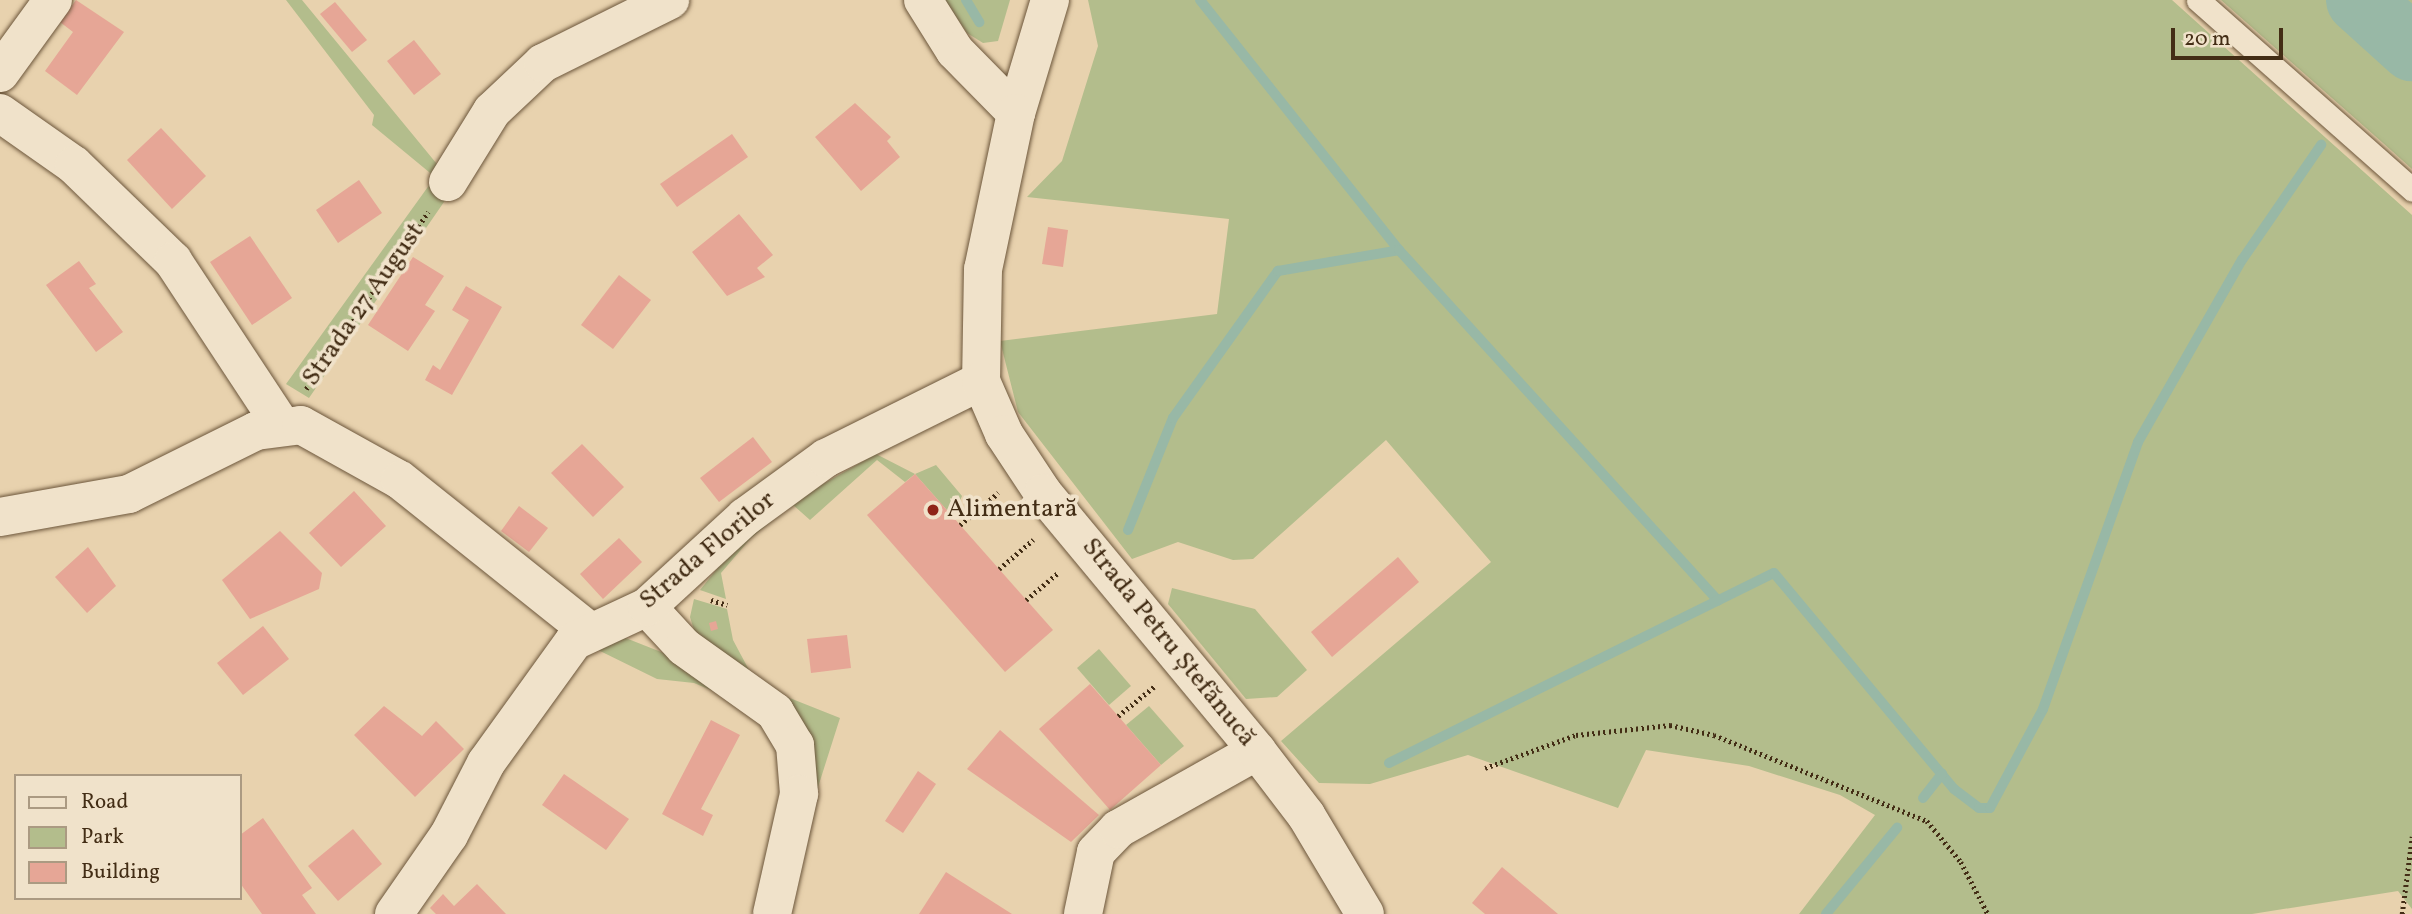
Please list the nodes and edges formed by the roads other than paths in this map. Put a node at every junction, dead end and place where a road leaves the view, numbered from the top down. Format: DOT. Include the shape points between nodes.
graph roads {
  1 [pos="53,0"];
  2 [pos="670,0"];
  3 [pos="923,0"];
  4 [pos="1050,0"];
  5 [pos="2198,0"];
  6 [pos="0,73"];
  7 [pos="0,113"];
  8 [pos="1016,113"];
  9 [pos="448,182"];
  10 [pos="2412,189"];
  11 [pos="981,381"];
  12 [pos="281,425"];
  13 [pos="0,517"];
  14 [pos="648,607"];
  15 [pos="589,631"];
  16 [pos="1257,751"];
  17 [pos="394,914"];
  18 [pos="772,914"];
  19 [pos="1083,914"];
  20 [pos="1365,914"];
  1 -- 6 [label="street"];
  2 -- 9 [label="street" via="543,63 492,111"];
  3 -- 8 [label="street" via="955,51"];
  4 -- 8 [label="street, Strada Petru Ștefănucă"];
  5 -- 10 [label="lane"];
  7 -- 12 [label="street" via="74,165 173,261"];
  8 -- 11 [label="street, Strada Petru Ștefănucă" via="983,269"];
  11 -- 14 [label="street, Strada Florilor" via="787,484"];
  11 -- 16 [label="street, Strada Petru Ștefănucă" via="1004,434 1043,493"];
  12 -- 13 [label="street" via="129,494"];
  12 -- 15 [label="street" via="319,430 400,480"];
  14 -- 15 [label="street, Strada Florilor"];
  14 -- 18 [label="street" via="684,647 775,712 795,745 799,794"];
  15 -- 17 [label="street, Strada Florilor" via="563,653 486,762 437,855"];
  16 -- 19 [label="street" via="1118,829 1096,852"];
  16 -- 20 [label="street, Strada Petru Ștefănucă" via="1306,815"];
}
